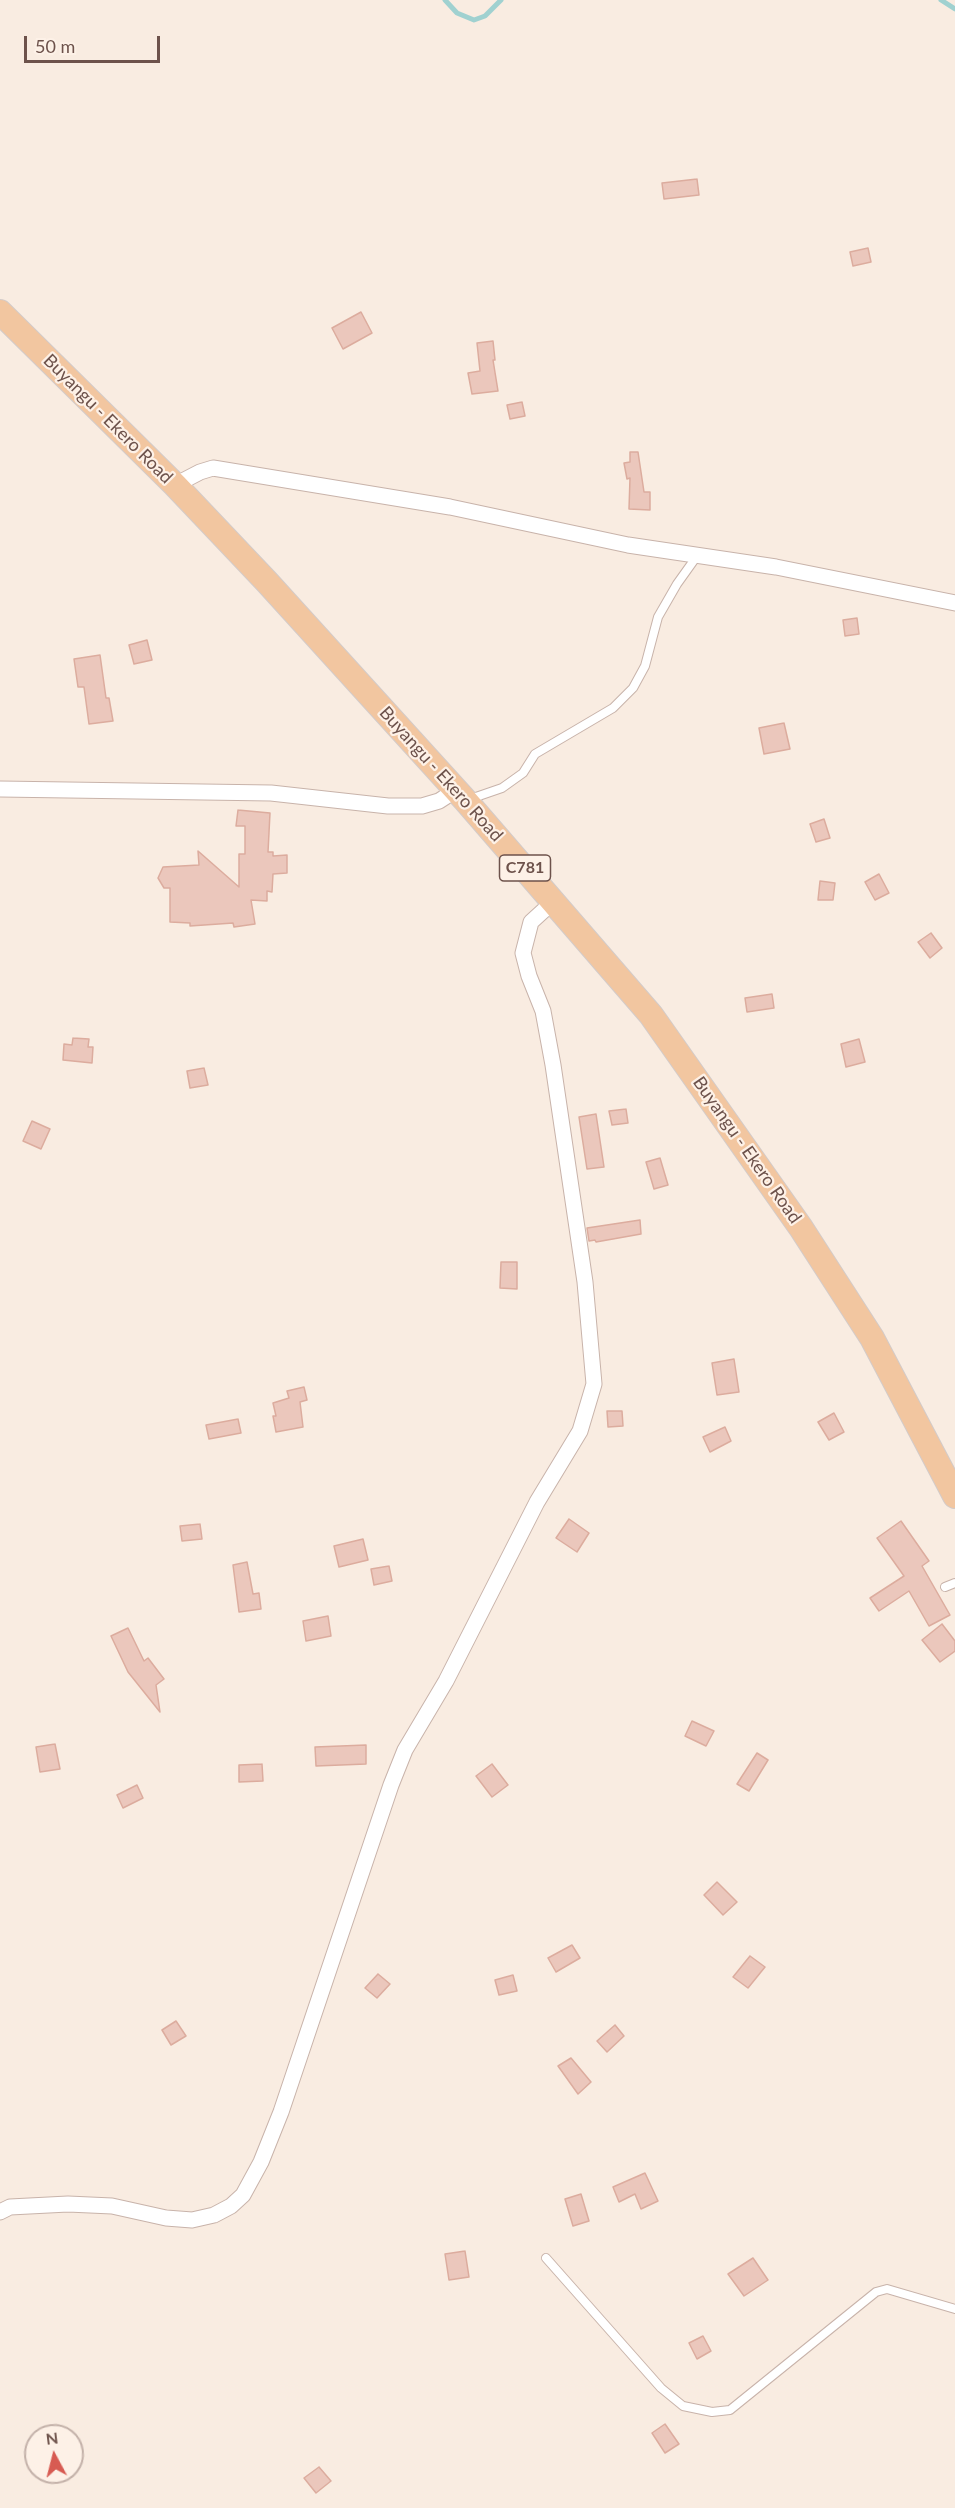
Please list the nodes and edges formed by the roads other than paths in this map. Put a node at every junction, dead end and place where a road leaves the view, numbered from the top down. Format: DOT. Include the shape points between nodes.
graph roads {
  1 [pos="0,312"];
  2 [pos="175,486"];
  3 [pos="697,556"];
  4 [pos="955,603"];
  5 [pos="0,789"];
  6 [pos="461,795"];
  7 [pos="554,901"];
  8 [pos="955,1496"];
  9 [pos="955,1583"];
  10 [pos="945,1587"];
  11 [pos="0,2212"];
  12 [pos="546,2258"];
  13 [pos="955,2309"];
  1 -- 2 [label="main road, Buyangu - Ekero Road / C781"];
  2 -- 3 [label="street" via="213,468 450,507"];
  2 -- 6 [label="main road, Buyangu - Ekero Road / C781"];
  3 -- 4 [label="street" via="810,573"];
  3 -- 6 [label="lane" via="658,617 645,666 633,688 613,708 535,754 523,773 502,788"];
  5 -- 6 [label="street" via="271,793 388,806 422,806"];
  6 -- 7 [label="main road, Buyangu - Ekero Road / C781"];
  7 -- 8 [label="main road, Buyangu - Ekero Road / C781" via="651,1015 801,1228 872,1338"];
  7 -- 11 [label="street" via="531,922 523,952 543,1011 585,1282 594,1384 580,1431 537,1502 446,1681 405,1750 281,2112 243,2195 222,2211 192,2220 112,2206 68,2204 10,2207"];
  9 -- 10 [label="lane"];
  12 -- 13 [label="lane" via="661,2388 683,2406 712,2412 730,2410 876,2292 887,2289"];
}
